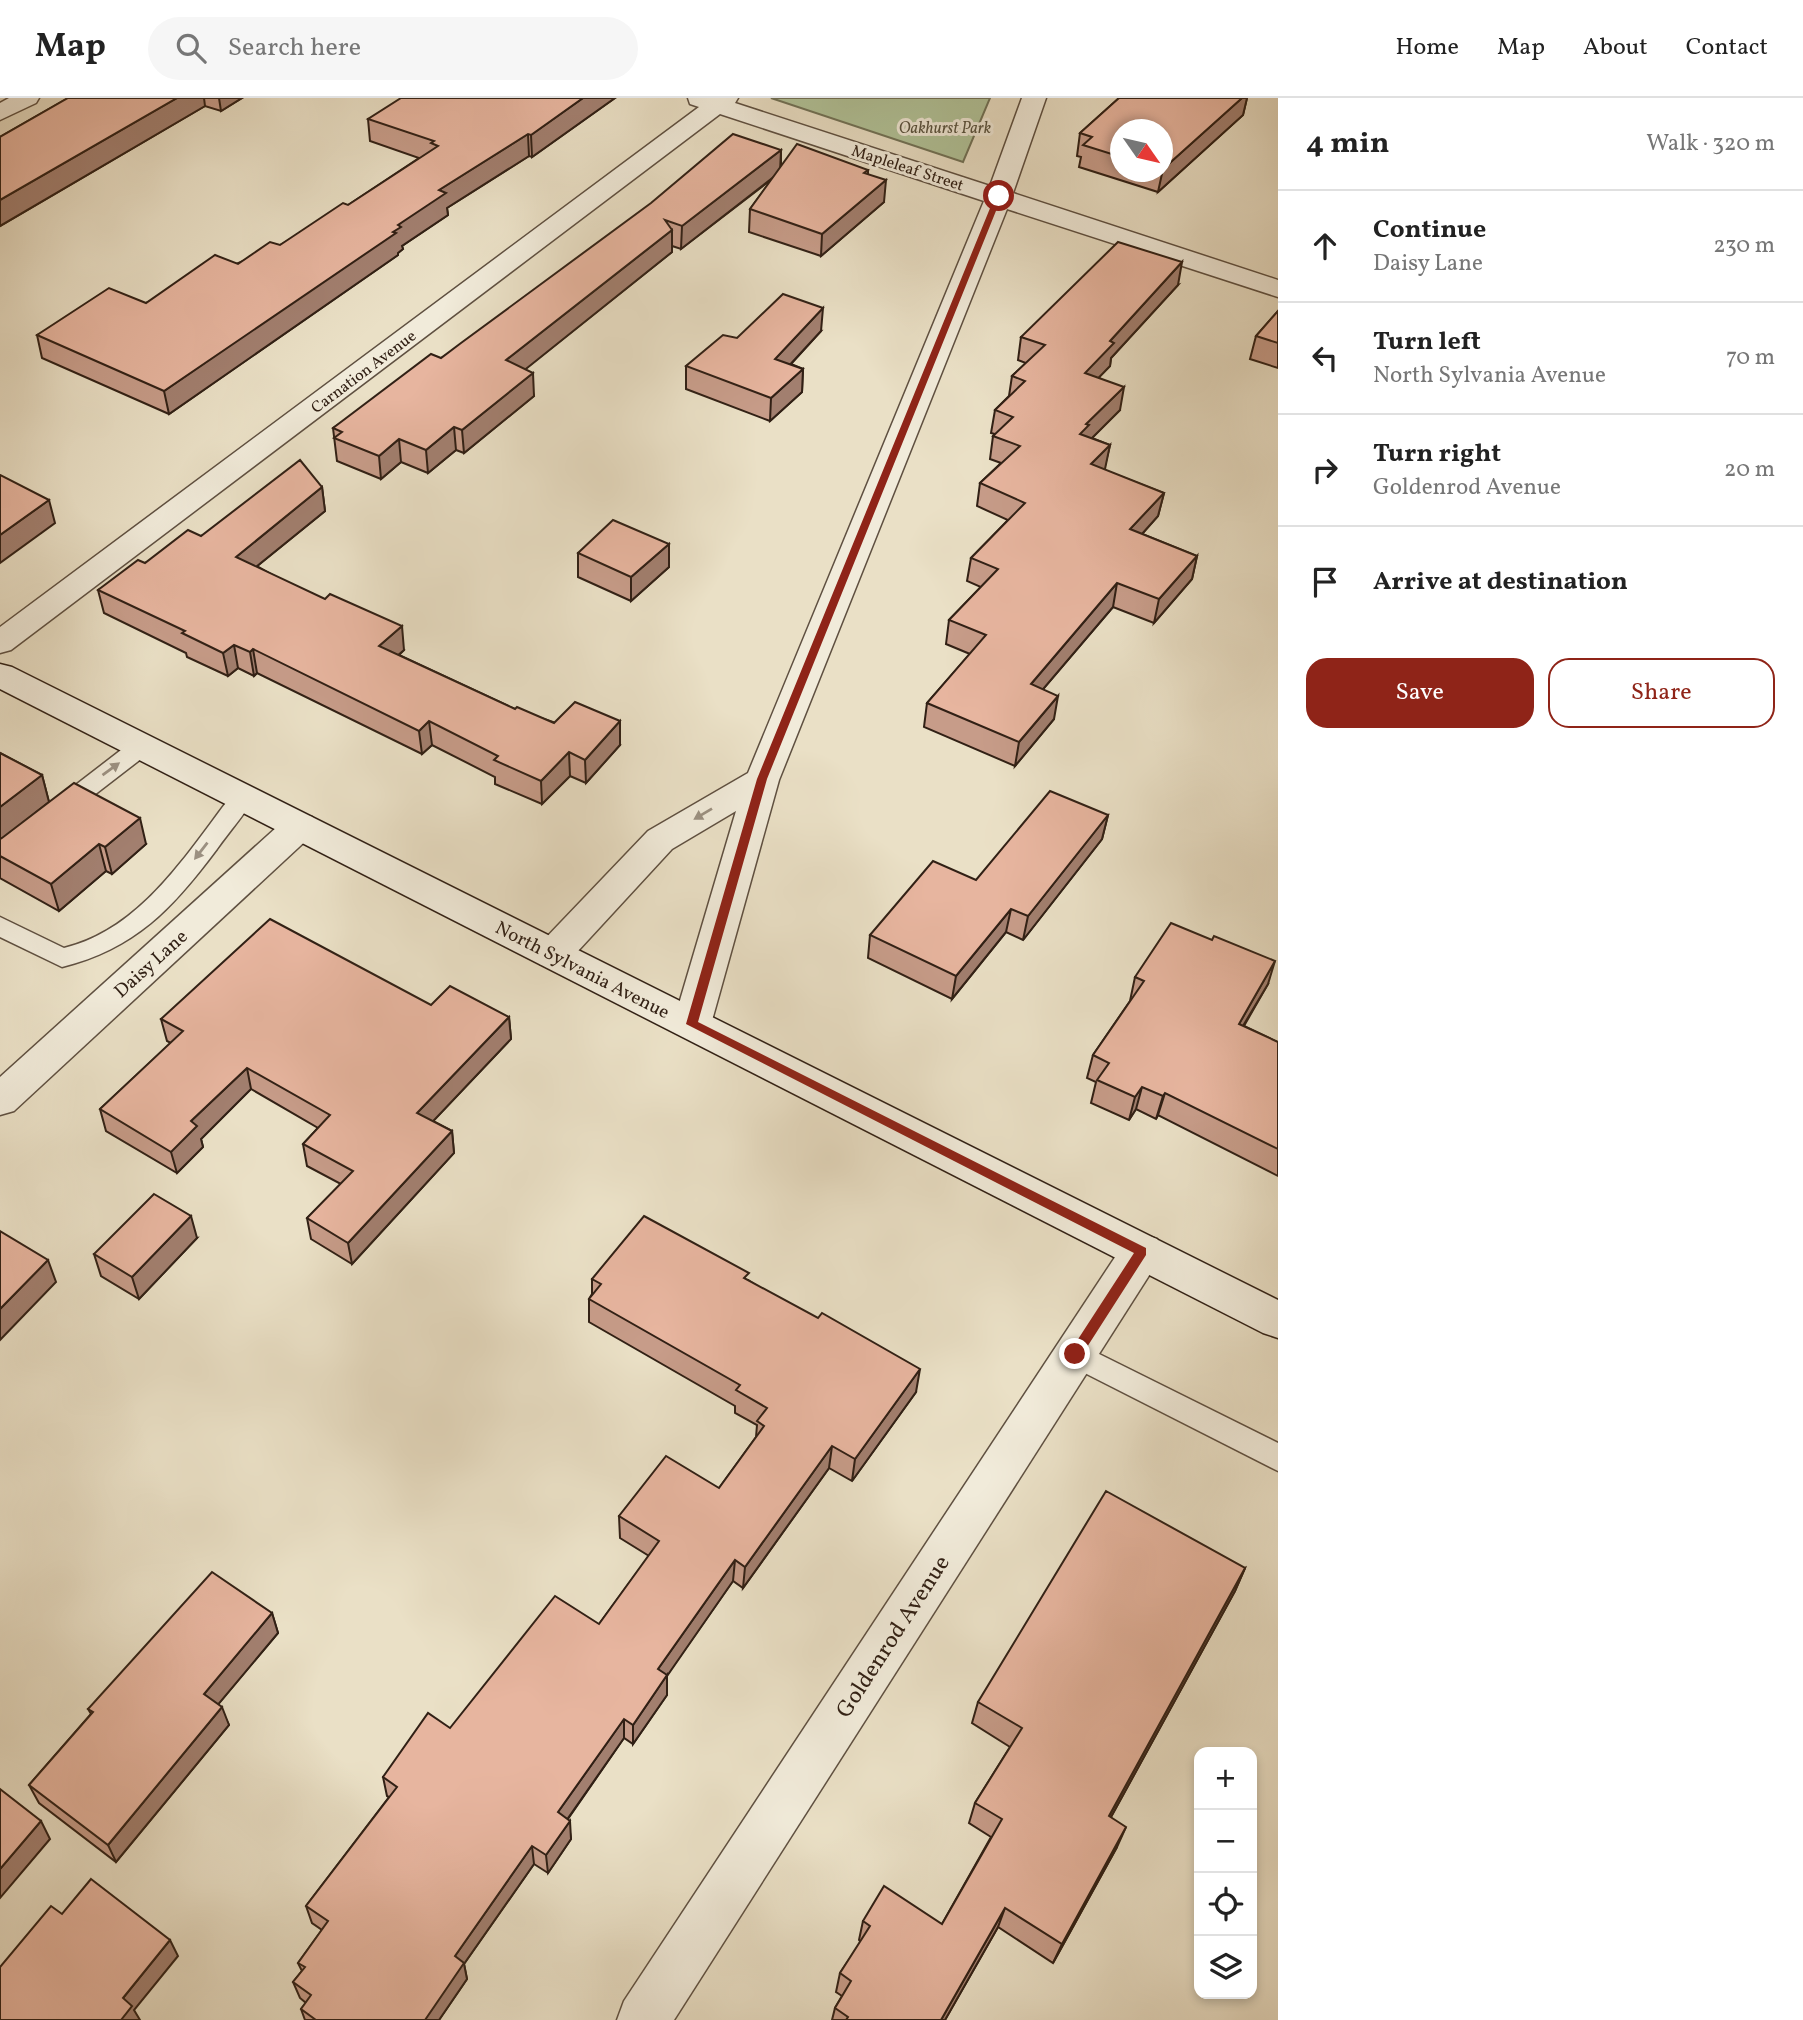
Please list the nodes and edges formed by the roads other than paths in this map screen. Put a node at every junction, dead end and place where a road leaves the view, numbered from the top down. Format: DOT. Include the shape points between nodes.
graph roads {
  1 [pos="27,98"];
  2 [pos="1034,98"];
  3 [pos="713,100"];
  4 [pos="0,113"];
  5 [pos="999,196"];
  6 [pos="1273,280"];
  7 [pos="0,643"];
  8 [pos="0,675"];
  9 [pos="142,746"];
  10 [pos="762,779"];
  11 [pos="243,797"];
  12 [pos="40,825"];
  13 [pos="300,826"];
  14 [pos="0,926"];
  15 [pos="553,954"];
  16 [pos="692,1024"];
  17 [pos="0,1100"];
  18 [pos="1142,1251"];
  19 [pos="1278,1320"];
  20 [pos="1075,1354"];
  21 [pos="1278,1458"];
  22 [pos="643,2020"];
  1 -- 4 [label="street"];
  2 -- 5 [label="street"];
  3 -- 5 [label="street, Mapleleaf Street"];
  3 -- 7 [label="street, Carnation Avenue"];
  5 -- 6 [label="street, Mapleleaf Street"];
  5 -- 10 [label="street"];
  8 -- 9 [label="street, North Sylvania Avenue"];
  9 -- 11 [label="street, North Sylvania Avenue"];
  12 -- 9 [label="lane, one-way"];
  10 -- 15 [label="street, one-way" via="660,841"];
  10 -- 16 [label="street"];
  11 -- 13 [label="street, North Sylvania Avenue"];
  11 -- 14 [label="lane, one-way" via="166,896 130,928 98,947 62,958"];
  13 -- 15 [label="street, North Sylvania Avenue"];
  13 -- 17 [label="street, Daisy Lane"];
  15 -- 16 [label="street, North Sylvania Avenue"];
  16 -- 18 [label="street, North Sylvania Avenue"];
  18 -- 19 [label="street, North Sylvania Avenue"];
  18 -- 20 [label="street, Goldenrod Avenue"];
  20 -- 21 [label="lane"];
  20 -- 22 [label="street, Goldenrod Avenue"];
}
